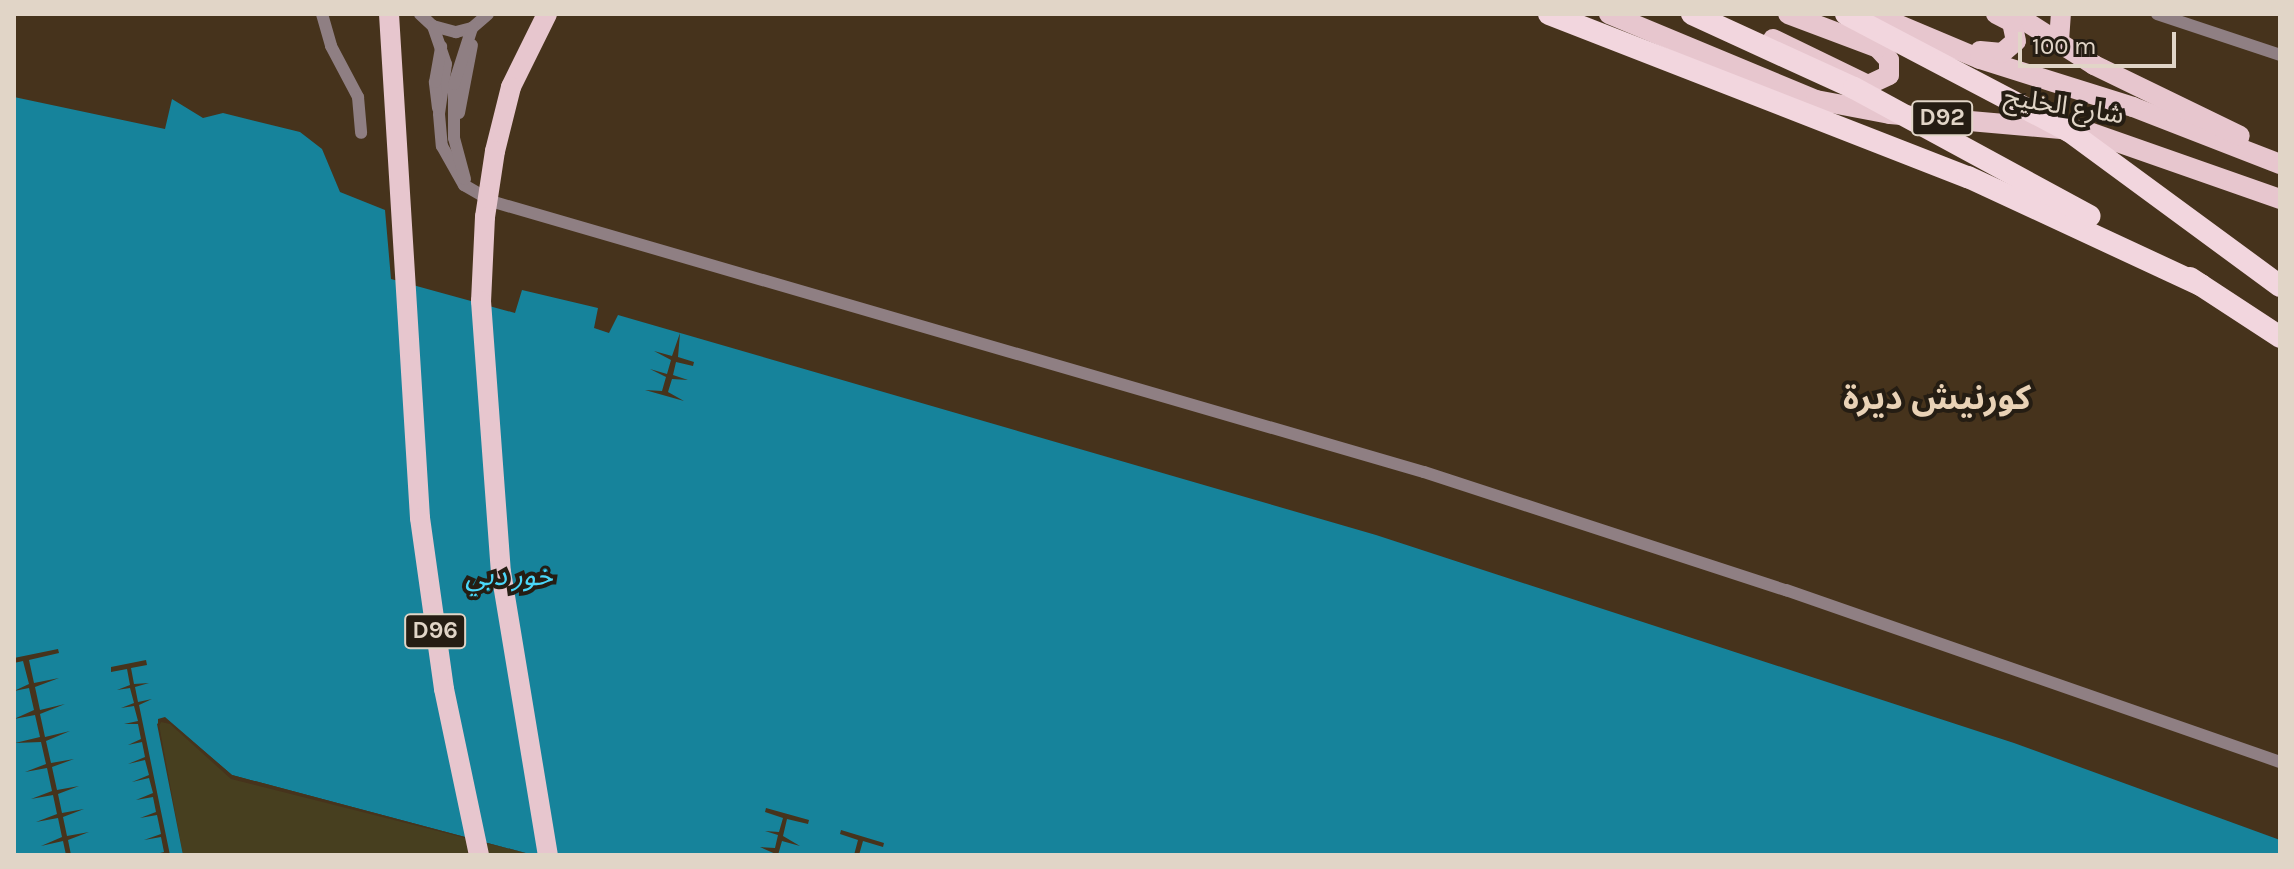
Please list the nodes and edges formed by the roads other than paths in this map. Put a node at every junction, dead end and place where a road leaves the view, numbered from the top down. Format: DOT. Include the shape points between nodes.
graph roads {
  1 [pos="322,14"];
  2 [pos="389,14"];
  3 [pos="420,14"];
  4 [pos="547,14"];
  5 [pos="1549,14"];
  6 [pos="1609,14"];
  7 [pos="1692,14"];
  8 [pos="1710,14"];
  9 [pos="1788,14"];
  10 [pos="1846,14"];
  11 [pos="1873,14"];
  12 [pos="1996,14"];
  13 [pos="2014,14"];
  14 [pos="2061,14"];
  15 [pos="2157,14"];
  16 [pos="480,22"];
  17 [pos="433,26"];
  18 [pos="2059,41"];
  19 [pos="1945,46"];
  20 [pos="2280,55"];
  21 [pos="361,133"];
  22 [pos="2280,163"];
  23 [pos="473,192"];
  24 [pos="2280,199"];
  25 [pos="2201,285"];
  26 [pos="2280,286"];
  27 [pos="2280,337"];
  28 [pos="2280,762"];
  29 [pos="479,855"];
  30 [pos="548,855"];
  1 -- 21 [label="street" via="331,46 358,97"];
  2 -- 29 [label="main road, D96" via="399,123 410,404 433,618"];
  3 -- 17 [label="street"];
  4 -- 30 [label="main road, D96" via="511,87 485,217 483,360 505,603"];
  5 -- 25 [label="highway" via="1982,183"];
  6 -- 24 [label="main road, شارع الخليج / D92" via="1816,100 1890,114 2086,131"];
  7 -- 25 [label="highway" via="1914,119"];
  8 -- 9 [label="main road" via="1868,85 1889,75 1889,60 1878,48"];
  10 -- 26 [label="highway" via="2069,131"];
  11 -- 19 [label="main road, شارع الخليج / D92"];
  12 -- 19 [label="main road" via="2017,31 2006,52"];
  13 -- 18 [label="main road"];
  14 -- 18 [label="main road"];
  15 -- 20 [label="street"];
  16 -- 17 [label="street" via="448,32"];
  16 -- 23 [label="street" via="456,67 458,161"];
  17 -- 23 [label="street" via="446,74 439,114 446,156"];
  18 -- 22 [label="main road"];
  19 -- 22 [label="main road, شارع الخليج / D92" via="2133,107"];
  23 -- 28 [label="street" via="506,206 1424,472 1786,590"];
  25 -- 27 [label="highway"];
}
